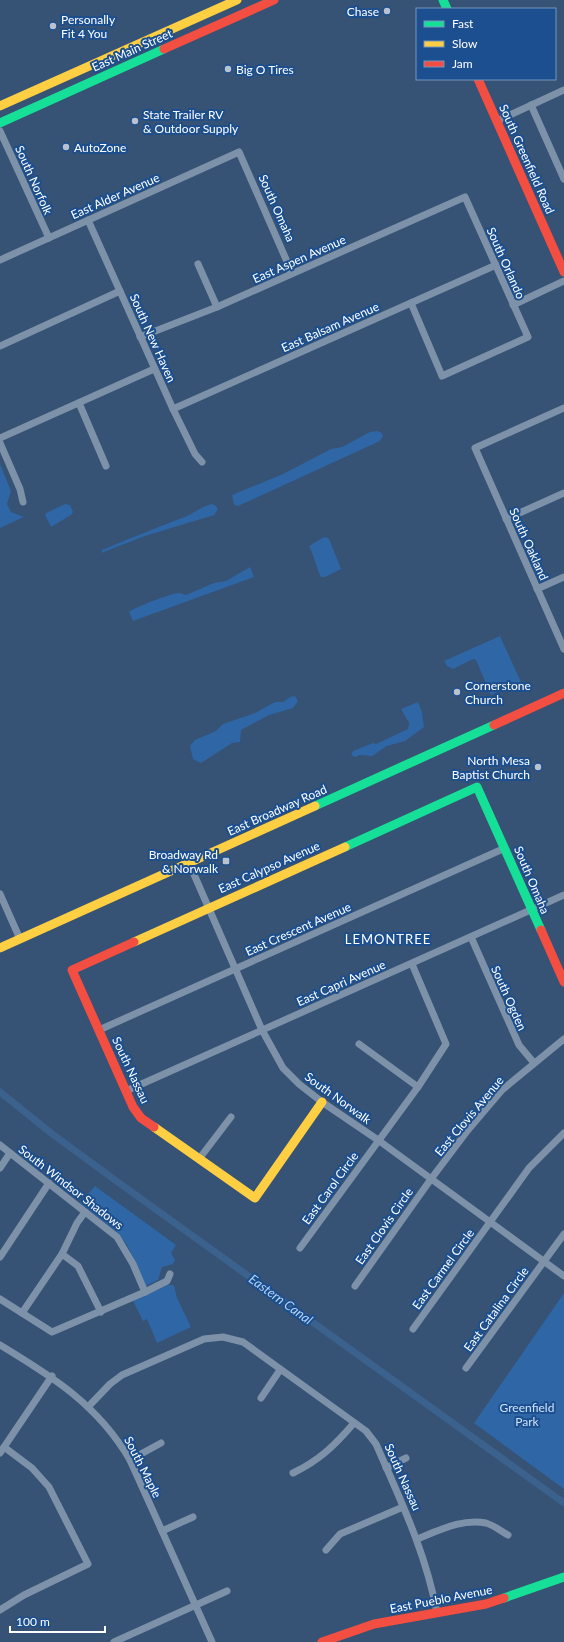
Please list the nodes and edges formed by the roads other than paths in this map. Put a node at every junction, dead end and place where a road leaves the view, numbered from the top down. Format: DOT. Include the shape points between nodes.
graph roads {
  1 [pos="237,0"];
  2 [pos="274,0"];
  3 [pos="478,80"];
  4 [pos="564,90"];
  5 [pos="531,105"];
  6 [pos="0,106"];
  7 [pos="497,121"];
  8 [pos="0,123"];
  9 [pos="0,131"];
  10 [pos="239,152"];
  11 [pos="564,179"];
  12 [pos="465,197"];
  13 [pos="88,220"];
  14 [pos="49,238"];
  15 [pos="0,260"];
  16 [pos="198,264"];
  17 [pos="496,265"];
  18 [pos="564,272"];
  19 [pos="292,273"];
  20 [pos="564,281"];
  21 [pos="120,291"];
  22 [pos="411,303"];
  23 [pos="513,305"];
  24 [pos="217,307"];
  25 [pos="140,337"];
  26 [pos="0,346"];
  27 [pos="154,369"];
  28 [pos="79,403"];
  29 [pos="564,408"];
  30 [pos="173,409"];
  31 [pos="0,438"];
  32 [pos="0,443"];
  33 [pos="202,462"];
  34 [pos="106,466"];
  35 [pos="564,493"];
  36 [pos="23,502"];
  37 [pos="506,519"];
  38 [pos="564,577"];
  39 [pos="537,589"];
  40 [pos="564,649"];
  41 [pos="564,693"];
  42 [pos="477,787"];
  43 [pos="505,848"];
  44 [pos="189,863"];
  45 [pos="0,894"];
  46 [pos="564,895"];
  47 [pos="209,908"];
  48 [pos="532,910"];
  49 [pos="471,937"];
  50 [pos="20,939"];
  51 [pos="0,948"];
  52 [pos="412,964"];
  53 [pos="235,969"];
  54 [pos="72,970"];
  55 [pos="564,982"];
  56 [pos="99,1030"];
  57 [pos="262,1030"];
  58 [pos="564,1039"];
  59 [pos="359,1044"];
  60 [pos="534,1063"];
  61 [pos="418,1087"];
  62 [pos="126,1091"];
  63 [pos="322,1102"];
  64 [pos="231,1117"];
  65 [pos="564,1133"];
  66 [pos="378,1140"];
  67 [pos="0,1145"];
  68 [pos="10,1153"];
  69 [pos="199,1159"];
  70 [pos="0,1168"];
  71 [pos="431,1179"];
  72 [pos="49,1183"];
  73 [pos="85,1212"];
  74 [pos="490,1222"];
  75 [pos="564,1234"];
  76 [pos="300,1248"];
  77 [pos="62,1254"];
  78 [pos="0,1257"];
  79 [pos="544,1263"];
  80 [pos="170,1274"];
  81 [pos="564,1276"];
  82 [pos="355,1286"];
  83 [pos="145,1292"];
  84 [pos="0,1299"];
  85 [pos="101,1312"];
  86 [pos="22,1313"];
  87 [pos="413,1330"];
  88 [pos="0,1345"];
  89 [pos="466,1368"];
  90 [pos="280,1370"];
  91 [pos="52,1376"];
  92 [pos="261,1398"];
  93 [pos="88,1407"];
  94 [pos="354,1423"];
  95 [pos="161,1443"];
  96 [pos="2,1450"];
  97 [pos="406,1458"];
  98 [pos="130,1460"];
  99 [pos="386,1468"];
  100 [pos="293,1473"];
  101 [pos="403,1507"];
  102 [pos="193,1517"];
  103 [pos="162,1531"];
  104 [pos="508,1535"];
  105 [pos="417,1539"];
  106 [pos="326,1550"];
  107 [pos="564,1576"];
  108 [pos="228,1591"];
  109 [pos="196,1605"];
  110 [pos="0,1610"];
  111 [pos="437,1613"];
  112 [pos="114,1642"];
  113 [pos="212,1642"];
  114 [pos="322,1642"];
  1 -- 6 [label="main road, East Main Street"];
  2 -- 8 [label="main road, East Main Street"];
  3 -- 7 [label="main road, South Greenfield Road"];
  4 -- 5 [label="street"];
  5 -- 7 [label="street"];
  5 -- 11 [label="street"];
  7 -- 18 [label="main road, South Greenfield Road"];
  9 -- 14 [label="street, South Norfolk"];
  10 -- 13 [label="street, East Alder Avenue"];
  10 -- 19 [label="street, South Omaha"];
  12 -- 17 [label="street, South Orlando"];
  12 -- 19 [label="street, East Aspen Avenue"];
  13 -- 14 [label="street, East Alder Avenue"];
  13 -- 21 [label="street, South New Haven"];
  14 -- 15 [label="street, East Alder Avenue"];
  16 -- 24 [label="street"];
  17 -- 22 [label="street, East Balsam Avenue"];
  17 -- 23 [label="street, South Orlando"];
  19 -- 24 [label="street, East Aspen Avenue"];
  20 -- 23 [label="street"];
  21 -- 25 [label="street, South New Haven"];
  21 -- 26 [label="street"];
  22 -- 23 [label="street, South Orlando" via="442,376 528,337"];
  22 -- 30 [label="street, East Balsam Avenue"];
  24 -- 25 [label="street, East Aspen Avenue"];
  25 -- 27 [label="street, South New Haven"];
  27 -- 28 [label="street"];
  27 -- 30 [label="street, South New Haven"];
  28 -- 31 [label="street"];
  28 -- 34 [label="street"];
  29 -- 37 [label="street, South Oakland" via="475,448"];
  30 -- 33 [label="street, South New Haven" via="195,454"];
  32 -- 36 [label="street"];
  35 -- 37 [label="street"];
  37 -- 39 [label="street, South Oakland"];
  38 -- 39 [label="street"];
  39 -- 40 [label="street, South Oakland"];
  41 -- 44 [label="main road, East Broadway Road"];
  42 -- 43 [label="main road, South Omaha"];
  42 -- 47 [label="main road, East Calypso Avenue"];
  43 -- 48 [label="main road, South Omaha"];
  43 -- 53 [label="street, East Crescent Avenue"];
  44 -- 47 [label="street, South Norwalk"];
  44 -- 50 [label="main road, East Broadway Road"];
  45 -- 50 [label="street"];
  46 -- 48 [label="street, East Capri Avenue"];
  47 -- 53 [label="street, South Norwalk"];
  47 -- 54 [label="main road, East Calypso Avenue"];
  48 -- 49 [label="street, East Capri Avenue"];
  48 -- 55 [label="main road, South Omaha"];
  49 -- 52 [label="street, East Capri Avenue"];
  49 -- 60 [label="street, South Ogden" via="519,1045"];
  50 -- 51 [label="main road, East Broadway Road"];
  52 -- 57 [label="street, East Capri Avenue"];
  52 -- 61 [label="street, East Carol Circle" via="446,1044"];
  53 -- 56 [label="street, East Crescent Avenue"];
  53 -- 57 [label="street, South Norwalk"];
  54 -- 56 [label="main road, South Nassau"];
  56 -- 62 [label="main road, South Nassau"];
  57 -- 62 [label="street, East Capri Avenue"];
  57 -- 63 [label="street, South Norwalk" via="283,1068"];
  58 -- 60 [label="street, East Clovis Avenue"];
  59 -- 61 [label="street"];
  60 -- 71 [label="street, East Clovis Avenue" via="502,1090"];
  61 -- 66 [label="street, East Carol Circle"];
  62 -- 69 [label="main road, South Nassau" via="141,1118"];
  63 -- 66 [label="street, South Norwalk"];
  63 -- 69 [label="main road, South Nassau" via="255,1198"];
  64 -- 69 [label="street"];
  65 -- 74 [label="street, East Carmel Circle" via="529,1168"];
  66 -- 71 [label="street, South Norwalk"];
  66 -- 76 [label="street, East Carol Circle"];
  67 -- 68 [label="street, South Windsor Shadows"];
  68 -- 70 [label="street"];
  68 -- 72 [label="street, South Windsor Shadows"];
  71 -- 74 [label="street, South Norwalk"];
  71 -- 82 [label="street, East Clovis Circle"];
  72 -- 73 [label="street, South Windsor Shadows"];
  72 -- 78 [label="street"];
  73 -- 77 [label="street"];
  73 -- 83 [label="street, South Windsor Shadows" via="117,1237 133,1264"];
  74 -- 79 [label="street, South Norwalk"];
  74 -- 87 [label="street, East Carmel Circle"];
  75 -- 79 [label="street, East Catalina Circle"];
  77 -- 85 [label="street" via="78,1266"];
  77 -- 86 [label="street"];
  79 -- 81 [label="street, South Norwalk"];
  79 -- 89 [label="street, East Catalina Circle"];
  80 -- 83 [label="street" via="167,1281"];
  83 -- 85 [label="street"];
  84 -- 86 [label="street"];
  85 -- 86 [label="street" via="52,1332"];
  88 -- 91 [label="street, South Maple"];
  90 -- 92 [label="street"];
  90 -- 93 [label="street, South Nassau" via="242,1342 204,1338 122,1375"];
  90 -- 94 [label="street, South Nassau"];
  91 -- 93 [label="street, South Maple"];
  91 -- 96 [label="street"];
  93 -- 98 [label="street, South Maple" via="103,1420"];
  94 -- 99 [label="street, South Nassau" via="376,1444"];
  94 -- 100 [label="street" via="331,1449 310,1465"];
  95 -- 98 [label="street"];
  96 -- 110 [label="street" via="32,1468 49,1487 88,1564 24,1595"];
  97 -- 99 [label="street"];
  98 -- 103 [label="street, South Maple"];
  99 -- 101 [label="street, South Nassau"];
  101 -- 105 [label="street, South Nassau"];
  101 -- 106 [label="street" via="340,1534"];
  102 -- 103 [label="street"];
  103 -- 109 [label="street, South Maple"];
  104 -- 105 [label="street" via="487,1523 469,1522"];
  105 -- 111 [label="street, South Nassau" via="432,1584"];
  107 -- 111 [label="main road, East Pueblo Avenue" via="486,1604"];
  108 -- 109 [label="street"];
  109 -- 112 [label="street"];
  109 -- 113 [label="street, South Maple"];
  111 -- 114 [label="main road, East Pueblo Avenue" via="374,1624"];
}
